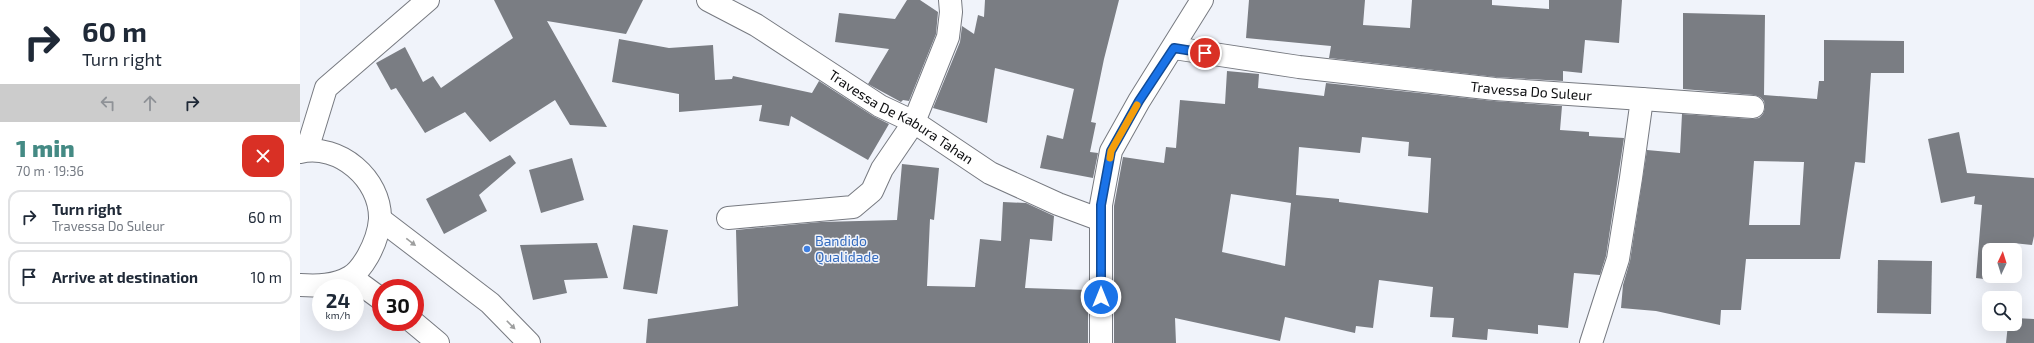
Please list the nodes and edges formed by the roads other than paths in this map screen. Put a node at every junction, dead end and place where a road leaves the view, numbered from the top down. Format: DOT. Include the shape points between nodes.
graph roads {
  1 [pos="428,0"];
  2 [pos="708,0"];
  3 [pos="950,0"];
  4 [pos="1202,0"];
  5 [pos="1174,48"];
  6 [pos="1642,99"];
  7 [pos="1753,107"];
  8 [pos="914,122"];
  9 [pos="304,151"];
  10 [pos="728,218"];
  11 [pos="380,219"];
  12 [pos="1101,220"];
  13 [pos="351,277"];
  14 [pos="300,285"];
  15 [pos="372,292"];
  16 [pos="424,331"];
  17 [pos="438,343"];
  18 [pos="529,343"];
  19 [pos="1101,343"];
  20 [pos="1591,343"];
  1 -- 9 [label="street" via="326,88"];
  2 -- 8 [label="street, Travessa De Kabura Tahan" via="756,25 880,106"];
  3 -- 8 [label="street" via="948,37"];
  4 -- 5 [label="street"];
  5 -- 6 [label="street, Travessa Do Suleur" via="1299,67 1494,89"];
  5 -- 12 [label="street" via="1139,101 1111,151 1101,205"];
  6 -- 7 [label="street, Travessa Do Suleur"];
  6 -- 20 [label="street" via="1618,259"];
  8 -- 10 [label="street" via="882,168 872,191 853,207"];
  8 -- 12 [label="street, Travessa De Kabura Tahan" via="990,173 1058,204"];
  9 -- 11 [label="street" via="329,153 350,162 366,177 376,197"];
  11 -- 13 [label="street" via="376,242 363,264"];
  11 -- 18 [label="street, one-way" via="490,303"];
  12 -- 19 [label="street"];
  13 -- 14 [label="street" via="324,286"];
  13 -- 15 [label="street"];
  16 -- 17 [label="street"];
}
